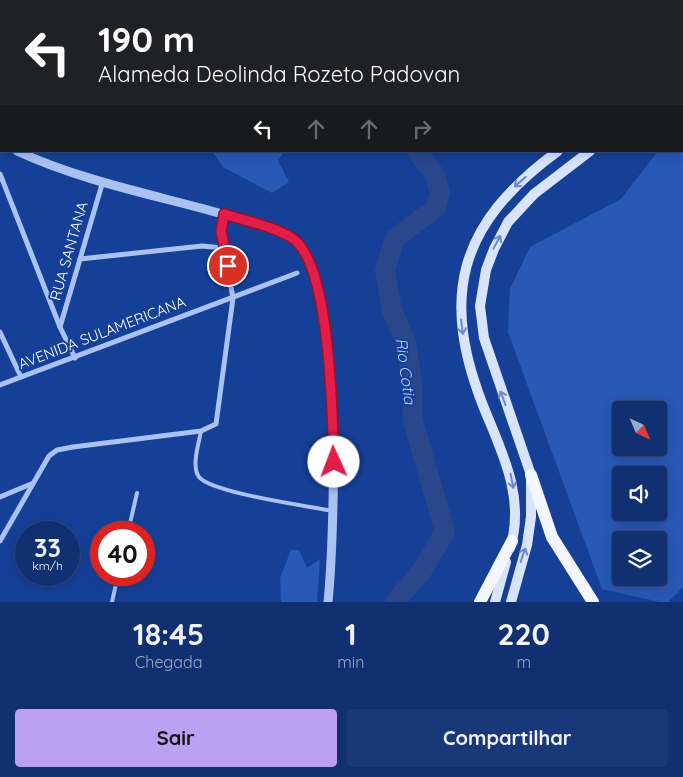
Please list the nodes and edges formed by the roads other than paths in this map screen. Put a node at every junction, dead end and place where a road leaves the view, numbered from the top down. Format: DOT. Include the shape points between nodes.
graph roads {
  1 [pos="19,152"];
  2 [pos="557,152"];
  3 [pos="589,152"];
  4 [pos="0,174"];
  5 [pos="103,181"];
  6 [pos="224,214"];
  7 [pos="224,248"];
  8 [pos="80,259"];
  9 [pos="297,273"];
  10 [pos="233,298"];
  11 [pos="60,327"];
  12 [pos="0,332"];
  13 [pos="75,358"];
  14 [pos="21,377"];
  15 [pos="0,385"];
  16 [pos="202,432"];
  17 [pos="530,475"];
  18 [pos="31,484"];
  19 [pos="137,493"];
  20 [pos="0,497"];
  21 [pos="334,512"];
  22 [pos="131,521"];
  23 [pos="0,541"];
  24 [pos="512,541"];
  25 [pos="116,586"];
  26 [pos="112,602"];
  27 [pos="328,602"];
  28 [pos="480,602"];
  29 [pos="495,602"];
  30 [pos="511,602"];
  31 [pos="593,602"];
  1 -- 5 [label="street" via="37,161"];
  2 -- 24 [label="main road, one-way" via="515,186 492,212 475,242 460,309 467,358 514,491"];
  17 -- 3 [label="main road, one-way" via="484,338 480,306 486,270 508,222 534,194"];
  4 -- 11 [label="street"];
  5 -- 6 [label="street"];
  5 -- 8 [label="street, RUA SANTANA"];
  6 -- 7 [label="street" via="221,231"];
  6 -- 21 [label="street" via="292,238 302,247 312,265 323,311 331,390"];
  7 -- 8 [label="street" via="202,246"];
  7 -- 10 [label="street"];
  8 -- 11 [label="street, RUA SANTANA"];
  9 -- 10 [label="street, AVENIDA SULAMERICANA"];
  10 -- 13 [label="street, AVENIDA SULAMERICANA"];
  10 -- 16 [label="street" via="216,424"];
  11 -- 13 [label="street"];
  12 -- 14 [label="street"];
  13 -- 14 [label="street, AVENIDA SULAMERICANA"];
  14 -- 15 [label="street, AVENIDA SULAMERICANA"];
  16 -- 18 [label="street" via="57,450 49,456"];
  16 -- 21 [label="lane" via="196,469 199,477 208,483 243,494"];
  30 -- 17 [label="main road, one-way" via="527,545 531,516"];
  17 -- 31 [label="main road" via="552,537"];
  18 -- 20 [label="street"];
  18 -- 23 [label="street"];
  19 -- 22 [label="lane"];
  21 -- 27 [label="street"];
  24 -- 28 [label="main road"];
  24 -- 29 [label="main road"];
  25 -- 26 [label="lane"];
}
